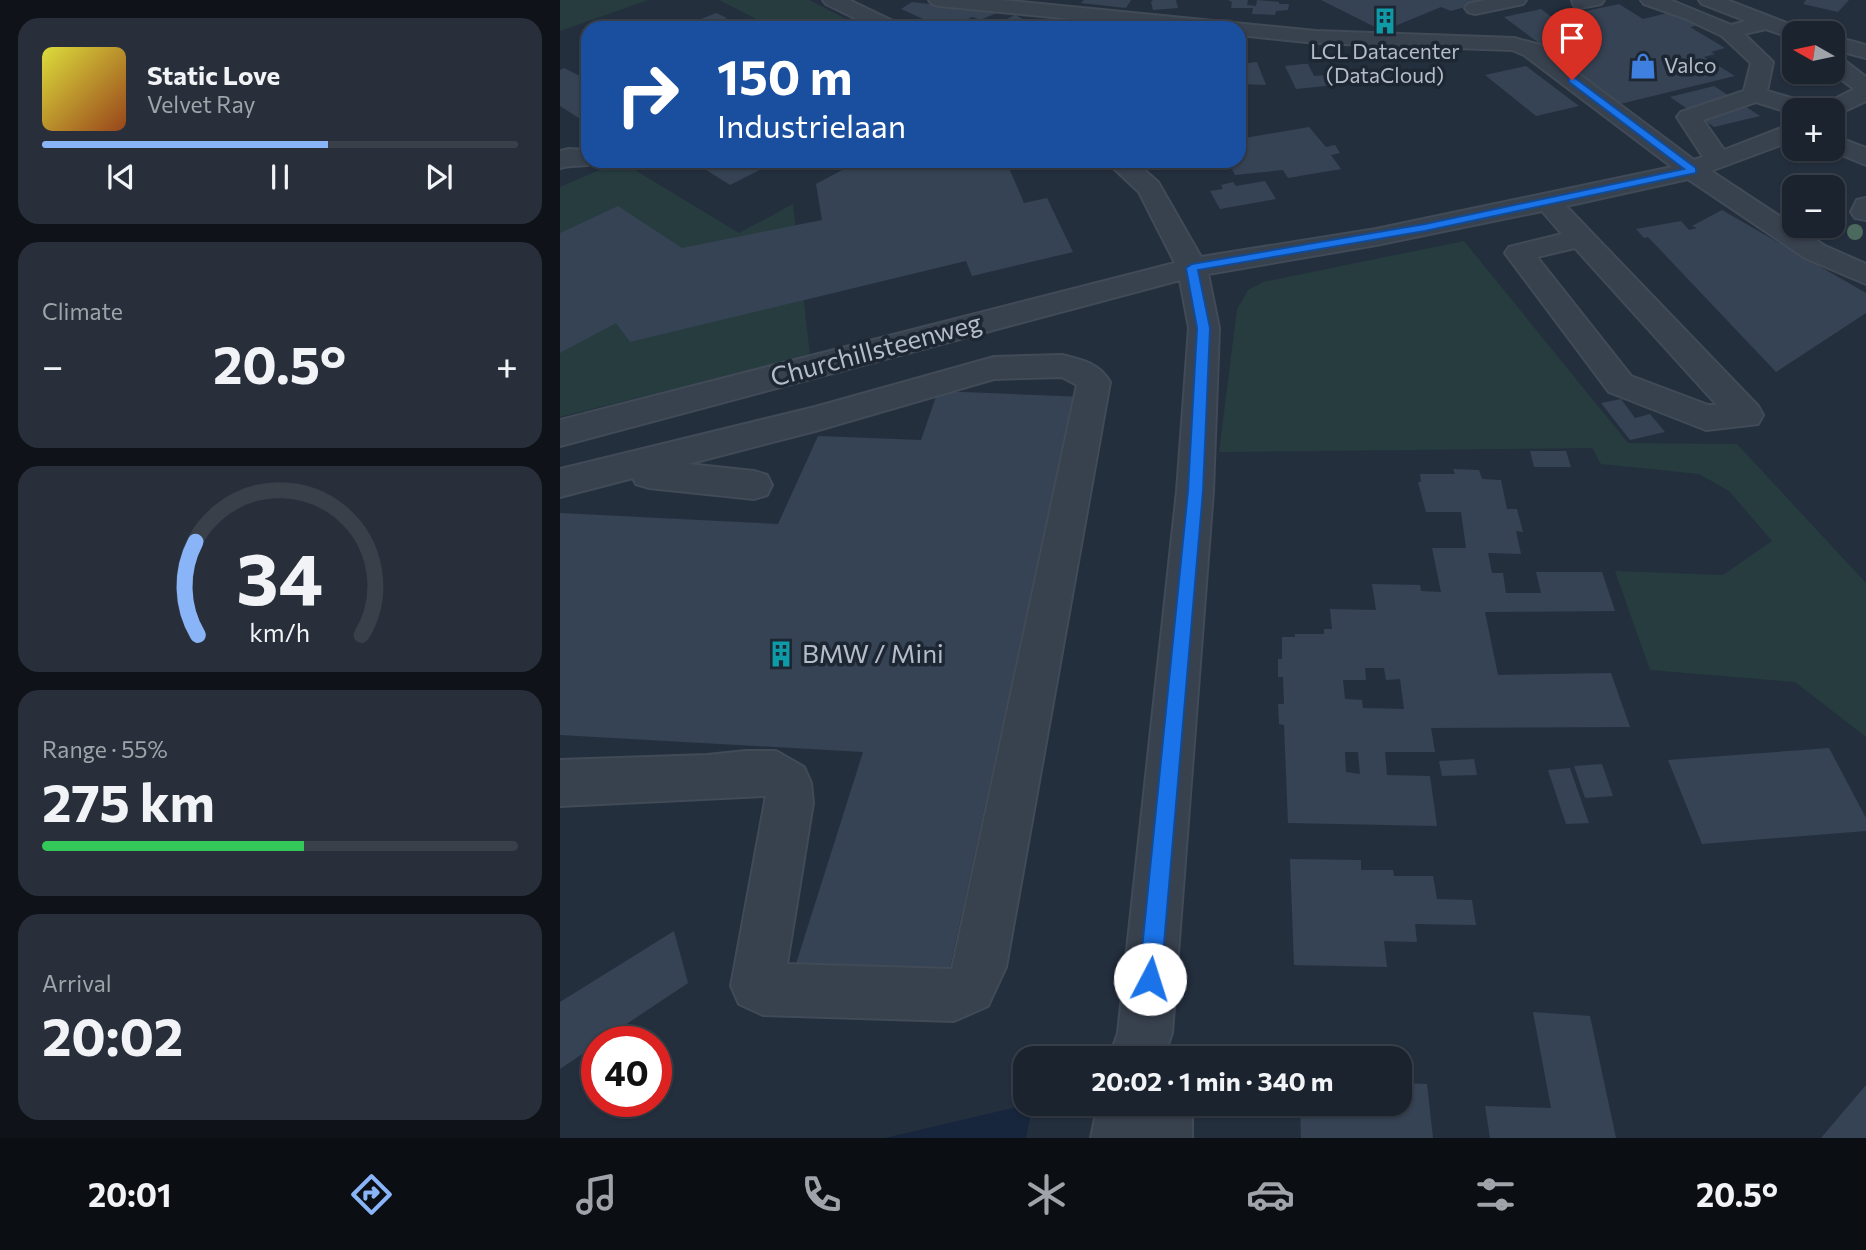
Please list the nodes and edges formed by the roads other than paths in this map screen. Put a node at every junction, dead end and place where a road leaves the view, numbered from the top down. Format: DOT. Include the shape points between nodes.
graph roads {
  1 [pos="833,0"];
  2 [pos="939,0"];
  3 [pos="1516,0"];
  4 [pos="1651,0"];
  5 [pos="1709,0"];
  6 [pos="880,2"];
  7 [pos="1475,8"];
  8 [pos="858,12"];
  9 [pos="877,21"];
  10 [pos="1156,21"];
  11 [pos="1769,22"];
  12 [pos="1782,27"];
  13 [pos="1246,30"];
  14 [pos="1729,32"];
  15 [pos="1845,46"];
  16 [pos="1866,52"];
  17 [pos="1845,73"];
  18 [pos="1756,88"];
  19 [pos="1866,90"];
  20 [pos="1782,99"];
  21 [pos="1845,102"];
  22 [pos="1782,136"];
  23 [pos="1845,148"];
  24 [pos="581,157"];
  25 [pos="1866,157"];
  26 [pos="560,160"];
  27 [pos="1717,160"];
  28 [pos="1127,168"];
  29 [pos="1692,170"];
  30 [pos="1548,202"];
  31 [pos="1581,238"];
  32 [pos="1192,268"];
  33 [pos="1866,275"];
  34 [pos="974,325"];
  35 [pos="994,368"];
  36 [pos="653,409"];
  37 [pos="560,433"];
  38 [pos="649,462"];
  39 [pos="560,483"];
  40 [pos="754,485"];
  41 [pos="560,783"];
  42 [pos="1148,1046"];
  43 [pos="1124,1116"];
  44 [pos="1164,1116"];
  45 [pos="1121,1138"];
  46 [pos="1163,1138"];
  1 -- 8 [label="street"];
  2 -- 10 [label="street"];
  3 -- 7 [label="street"];
  4 -- 14 [label="street"];
  5 -- 11 [label="street"];
  6 -- 8 [label="street"];
  8 -- 9 [label="street"];
  11 -- 12 [label="street"];
  11 -- 14 [label="street"];
  13 -- 29 [label="street" via="1316,37 1514,44 1532,50"];
  14 -- 18 [label="street" via="1762,62"];
  15 -- 16 [label="street"];
  17 -- 19 [label="street"];
  18 -- 20 [label="street"];
  18 -- 27 [label="street" via="1689,117"];
  19 -- 21 [label="street"];
  22 -- 27 [label="street, Churchillsteenweg"];
  23 -- 25 [label="street"];
  24 -- 26 [label="street"];
  27 -- 29 [label="street, Churchillsteenweg"];
  28 -- 32 [label="street" via="1149,188"];
  29 -- 30 [label="street, Churchillsteenweg"];
  29 -- 33 [label="street" via="1815,252"];
  30 -- 31 [label="street"];
  30 -- 32 [label="street, Churchillsteenweg"];
  31 -- 31 [label="street" via="1599,257 1746,415 1706,418 1620,384 1519,253"];
  32 -- 34 [label="street, Churchillsteenweg"];
  32 -- 42 [label="street" via="1203,328 1195,491"];
  34 -- 35 [label="street"];
  34 -- 36 [label="street, Churchillsteenweg"];
  35 -- 38 [label="street"];
  35 -- 41 [label="street" via="1062,366 1081,371 1094,382 980,967 970,988 954,995 757,986 790,803 788,783 776,774"];
  36 -- 37 [label="street, Churchillsteenweg"];
  36 -- 38 [label="street"];
  38 -- 39 [label="street"];
  38 -- 40 [label="street" via="649,474"];
  43 -- 45 [label="street"];
  44 -- 46 [label="street"];
}
